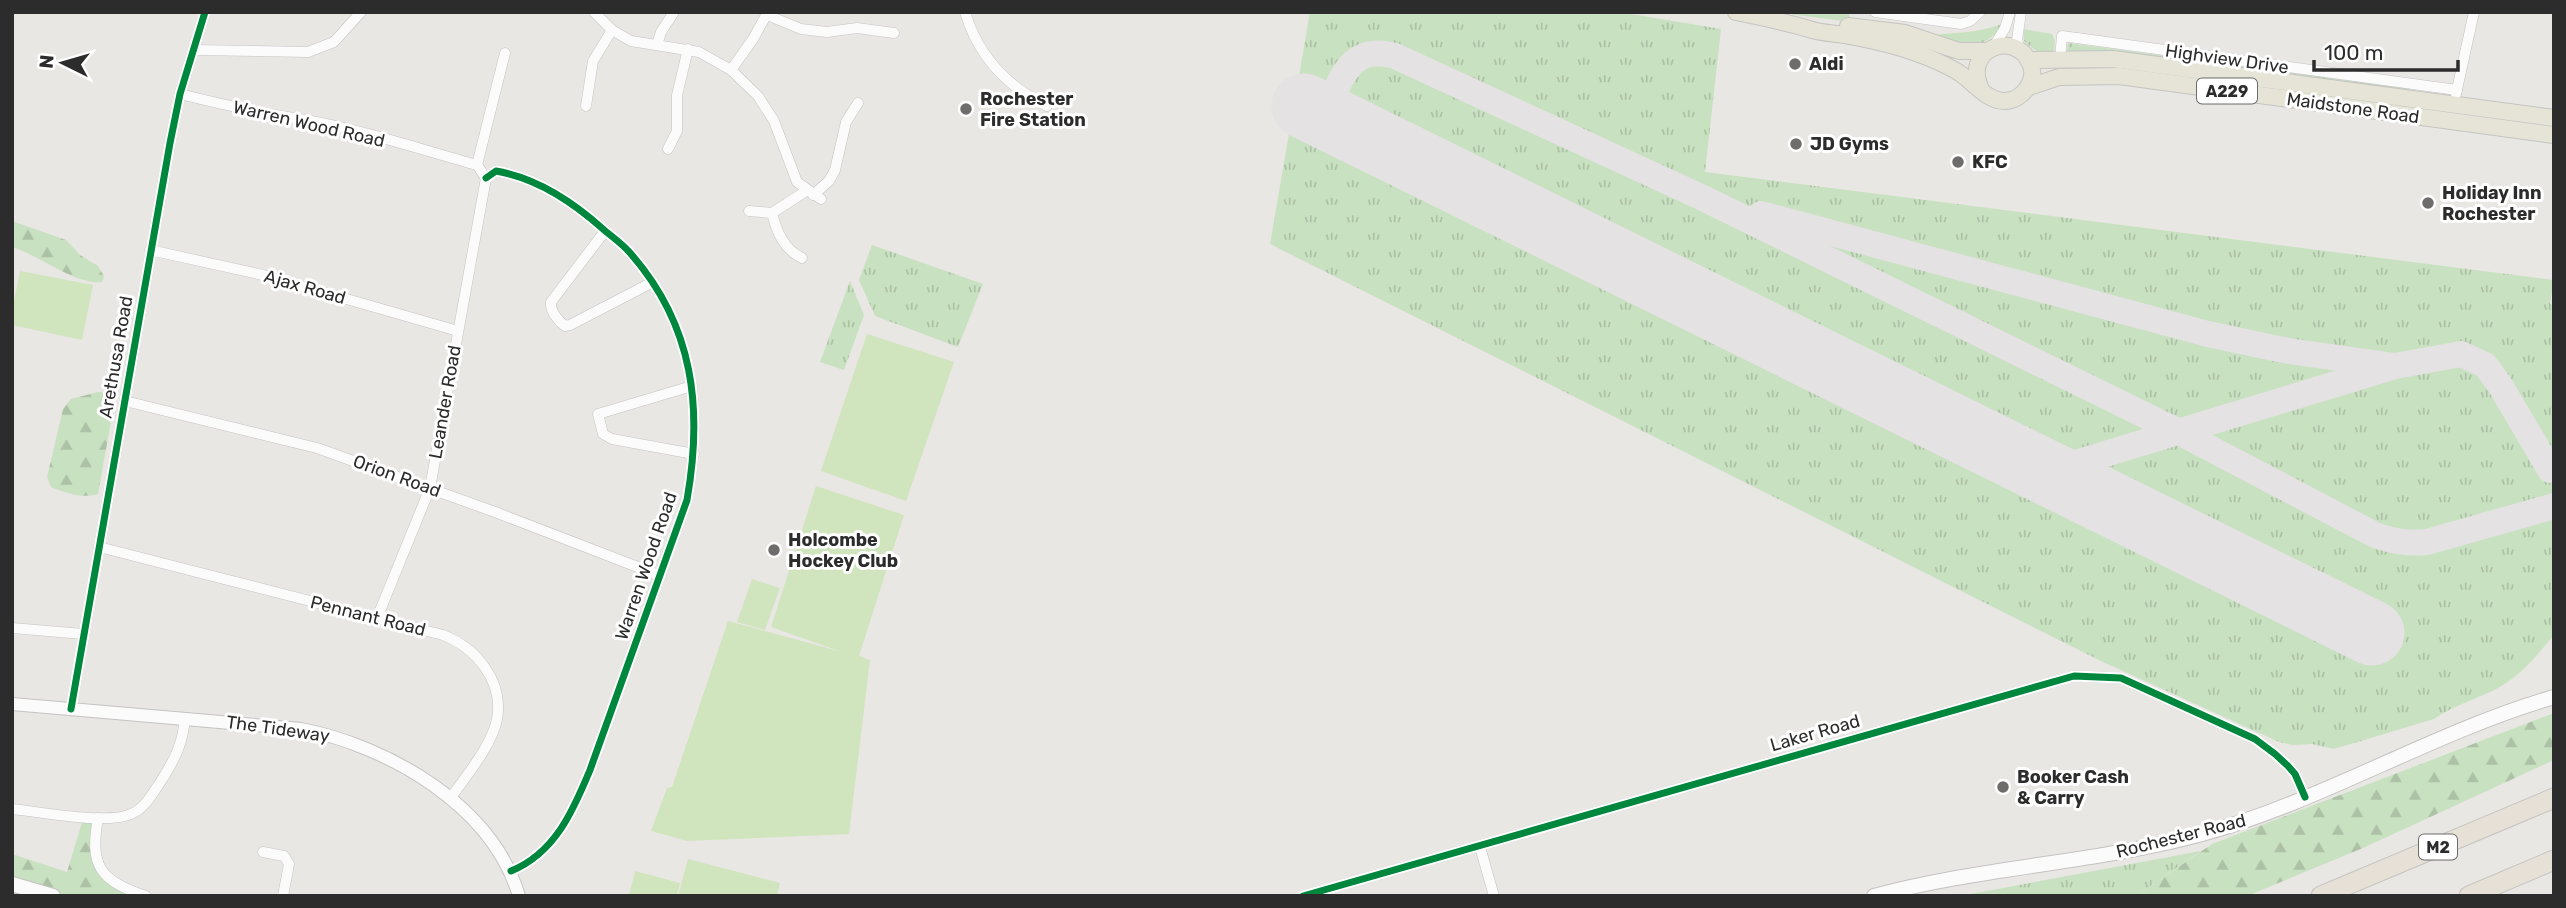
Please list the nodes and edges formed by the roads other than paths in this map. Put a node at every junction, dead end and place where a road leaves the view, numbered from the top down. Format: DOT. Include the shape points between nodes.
graph roads {
  1 [pos="205,12"];
  2 [pos="360,12"];
  3 [pos="594,12"];
  4 [pos="674,12"];
  5 [pos="965,12"];
  6 [pos="1736,12"];
  7 [pos="1875,12"];
  8 [pos="1980,12"];
  9 [pos="2010,12"];
  10 [pos="2021,12"];
  11 [pos="2474,12"];
  12 [pos="767,14"];
  13 [pos="1797,24"];
  14 [pos="612,30"];
  15 [pos="894,33"];
  16 [pos="657,45"];
  17 [pos="688,49"];
  18 [pos="194,50"];
  19 [pos="1989,50"];
  20 [pos="505,53"];
  21 [pos="2024,55"];
  22 [pos="731,70"];
  23 [pos="2029,86"];
  24 [pos="1982,91"];
  25 [pos="180,94"];
  26 [pos="2455,97"];
  27 [pos="858,103"];
  28 [pos="586,106"];
  29 [pos="1047,106"];
  30 [pos="2554,118"];
  31 [pos="2554,135"];
  32 [pos="668,149"];
  33 [pos="477,165"];
  34 [pos="486,178"];
  35 [pos="813,195"];
  36 [pos="749,211"];
  37 [pos="772,213"];
  38 [pos="605,231"];
  39 [pos="150,250"];
  40 [pos="802,258"];
  41 [pos="652,283"];
  42 [pos="458,331"];
  43 [pos="692,386"];
  44 [pos="125,401"];
  45 [pos="694,454"];
  46 [pos="430,488"];
  47 [pos="99,547"];
  48 [pos="661,576"];
  49 [pos="377,618"];
  50 [pos="12,628"];
  51 [pos="83,634"];
  52 [pos="2554,697"];
  53 [pos="12,704"];
  54 [pos="71,709"];
  55 [pos="185,718"];
  56 [pos="2305,797"];
  57 [pos="2554,798"];
  58 [pos="450,799"];
  59 [pos="12,809"];
  60 [pos="98,818"];
  61 [pos="1480,847"];
  62 [pos="263,852"];
  63 [pos="2554,860"];
  64 [pos="511,871"];
  65 [pos="12,884"];
  66 [pos="53,896"];
  67 [pos="146,896"];
  68 [pos="283,896"];
  69 [pos="519,896"];
  70 [pos="1303,896"];
  71 [pos="1494,896"];
  72 [pos="1874,896"];
  73 [pos="2322,896"];
  74 [pos="2469,896"];
  1 -- 18 [label="street, Arethusa Road"];
  2 -- 18 [label="street" via="334,42 308,52"];
  3 -- 14 [label="street"];
  4 -- 16 [label="street"];
  5 -- 29 [label="street" via="977,44 998,72"];
  6 -- 13 [label="main road, A229"];
  7 -- 8 [label="street" via="1961,24"];
  9 -- 19 [label="street"];
  10 -- 21 [label="street" via="2017,40"];
  11 -- 26 [label="street"];
  12 -- 15 [label="street" via="801,29"];
  12 -- 22 [label="street"];
  13 -- 19 [label="main road, A229" via="1894,31 1955,51"];
  13 -- 24 [label="main road, A229" via="1911,50 1954,70"];
  14 -- 16 [label="street" via="631,41"];
  14 -- 28 [label="street" via="593,61"];
  16 -- 17 [label="street"];
  17 -- 22 [label="street"];
  17 -- 32 [label="street" via="677,95 677,131"];
  18 -- 25 [label="street, Arethusa Road"];
  19 -- 21 [label="main road, A229" via="2006,46"];
  19 -- 24 [label="main road" via="1976,68"];
  20 -- 33 [label="street"];
  21 -- 23 [label="main road" via="2032,70"];
  21 -- 26 [label="main road, Maidstone Road / A229" via="2113,59"];
  22 -- 35 [label="street" via="775,121 791,172"];
  23 -- 24 [label="main road, A229" via="2007,101"];
  23 -- 31 [label="main road, Maidstone Road / A229" via="2059,76 2110,75"];
  25 -- 33 [label="street, Warren Wood Road" via="340,128"];
  25 -- 39 [label="street, Arethusa Road"];
  26 -- 30 [label="main road, Maidstone Road / A229"];
  27 -- 35 [label="street" via="846,122 835,170"];
  33 -- 34 [label="street"];
  34 -- 38 [label="street, Warren Wood Road" via="496,171 527,180 580,208"];
  34 -- 42 [label="street, Leander Road"];
  35 -- 37 [label="street"];
  36 -- 37 [label="street"];
  37 -- 40 [label="street" via="782,240"];
  38 -- 41 [label="street, Warren Wood Road" via="631,253"];
  38 -- 41 [label="street" via="551,302 560,322 570,325"];
  39 -- 42 [label="street, Ajax Road" via="262,275"];
  39 -- 44 [label="street, Arethusa Road"];
  41 -- 43 [label="street, Warren Wood Road" via="670,309"];
  42 -- 46 [label="street, Leander Road"];
  43 -- 45 [label="street, Warren Wood Road"];
  43 -- 45 [label="street" via="598,414 603,434 612,439"];
  44 -- 46 [label="street, Orion Road" via="317,448"];
  44 -- 47 [label="street, Arethusa Road"];
  45 -- 48 [label="street, Warren Wood Road" via="687,500"];
  46 -- 48 [label="street, Orion Road"];
  46 -- 49 [label="street, Leander Road"];
  47 -- 49 [label="street, Pennant Road"];
  47 -- 51 [label="street, Arethusa Road"];
  48 -- 64 [label="street, Warren Wood Road" via="574,809 543,850"];
  49 -- 58 [label="street, Pennant Road" via="460,641 491,679 497,720 487,744"];
  50 -- 51 [label="street"];
  51 -- 54 [label="street, Arethusa Road"];
  52 -- 56 [label="main road, Rochester Road" via="2459,731"];
  53 -- 54 [label="street, The Tideway"];
  54 -- 55 [label="street, The Tideway"];
  55 -- 58 [label="street, The Tideway" via="328,734 400,763"];
  55 -- 60 [label="street" via="178,754 143,806 121,817"];
  56 -- 61 [label="street, Laker Road" via="2288,766 2255,739 2121,678 2074,676"];
  56 -- 72 [label="main road, Rochester Road" via="2202,834"];
  57 -- 73 [label="highway, M2"];
  58 -- 64 [label="street, The Tideway" via="482,830"];
  59 -- 60 [label="street"];
  60 -- 67 [label="street" via="94,846 102,870 112,881"];
  61 -- 70 [label="street, Laker Road"];
  61 -- 71 [label="street"];
  62 -- 68 [label="street" via="284,856 289,864"];
  63 -- 74 [label="highway"];
  64 -- 69 [label="street, The Tideway"];
  65 -- 66 [label="main road"];
}
